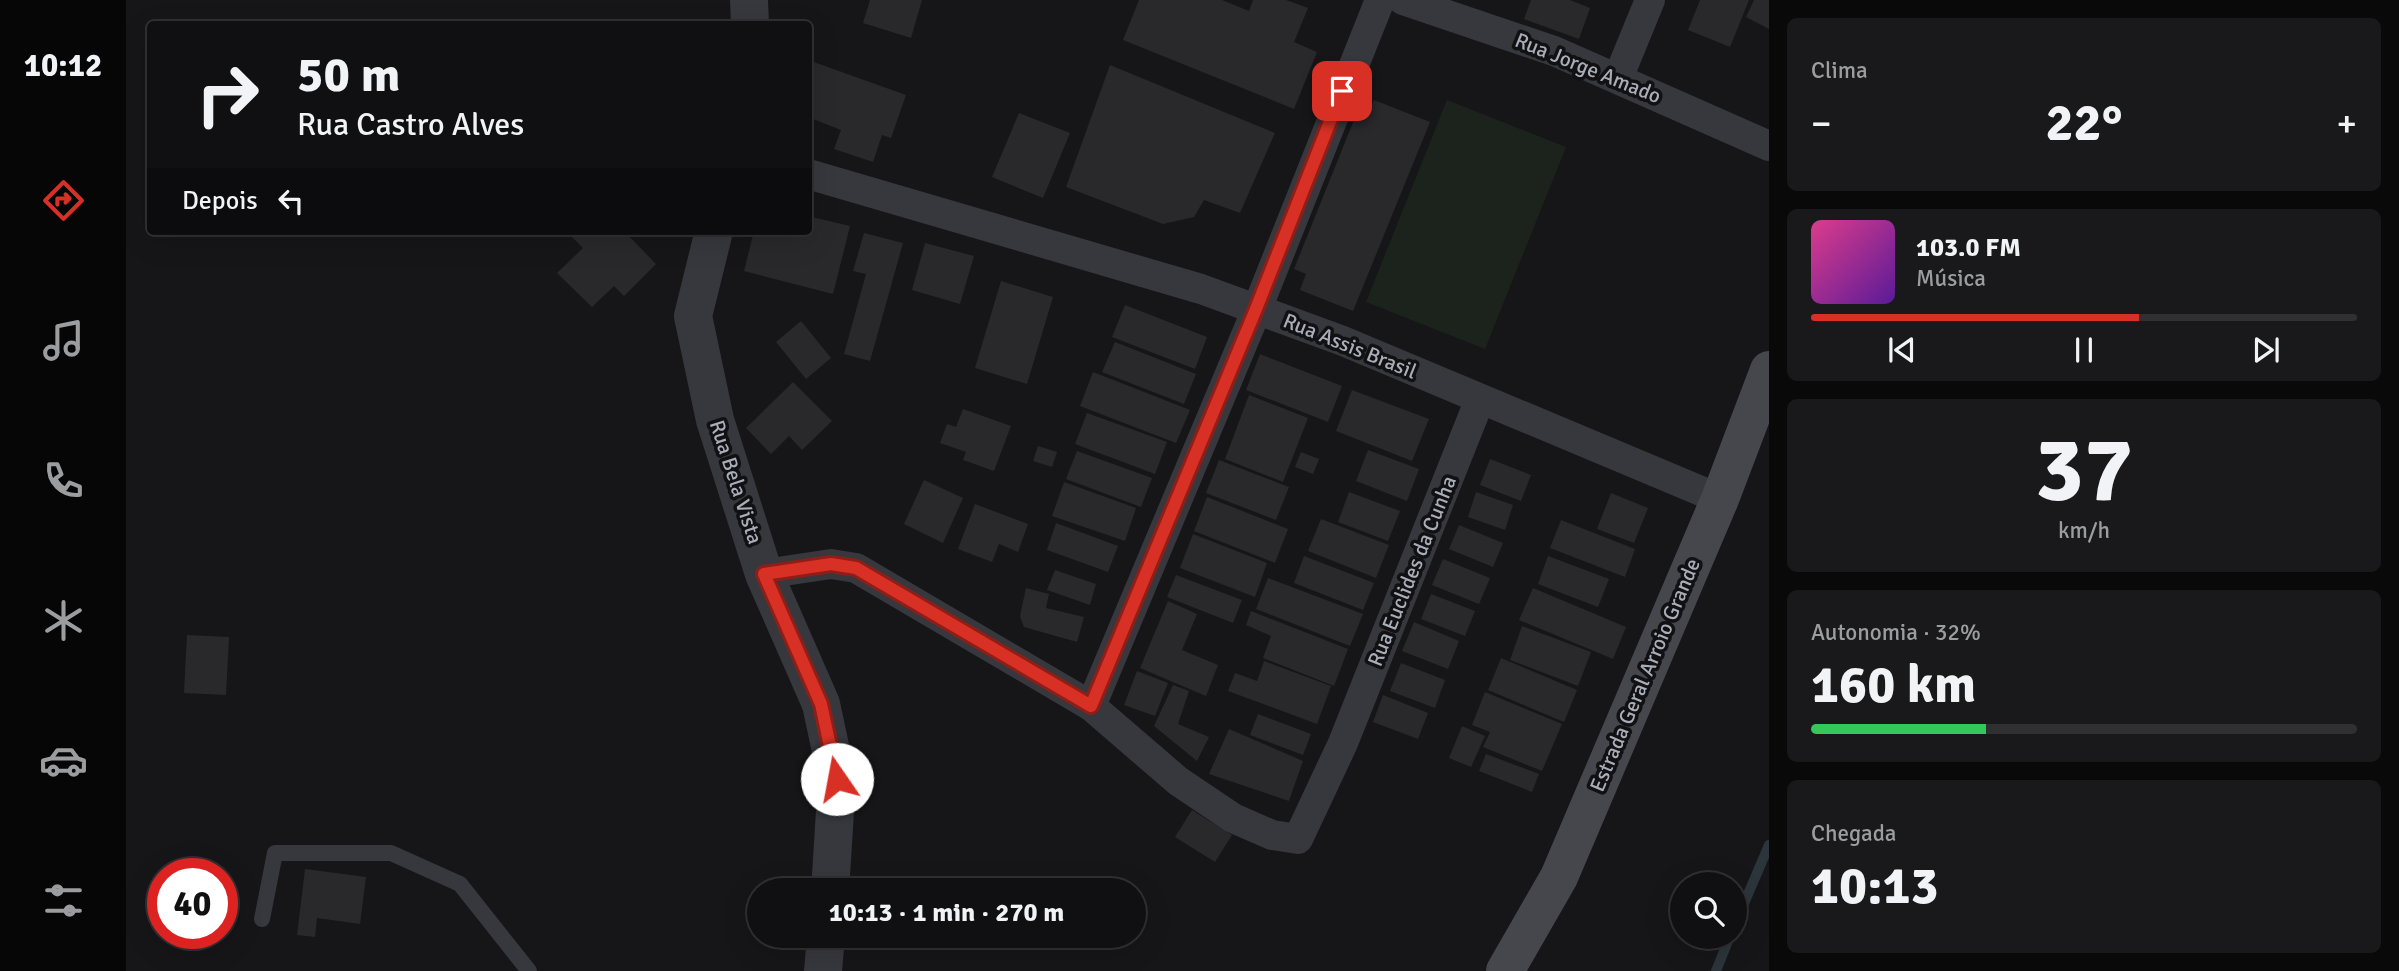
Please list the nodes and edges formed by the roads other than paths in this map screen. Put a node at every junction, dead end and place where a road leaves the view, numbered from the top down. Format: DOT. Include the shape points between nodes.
graph roads {
  1 [pos="750,0"];
  2 [pos="1380,0"];
  3 [pos="1403,0"];
  4 [pos="1650,0"];
  5 [pos="750,21"];
  6 [pos="1618,78"];
  7 [pos="1769,146"];
  8 [pos="812,175"];
  9 [pos="713,235"];
  10 [pos="1256,309"];
  11 [pos="1769,370"];
  12 [pos="1480,399"];
  13 [pos="1720,499"];
  14 [pos="764,574"];
  15 [pos="1091,706"];
  16 [pos="831,878"];
  17 [pos="262,919"];
  18 [pos="826,948"];
  19 [pos="529,971"];
  20 [pos="823,971"];
  21 [pos="1505,971"];
  1 -- 5 [label="street"];
  2 -- 10 [label="street"];
  3 -- 6 [label="street, Rua Jorge Amado" via="1554,51"];
  4 -- 6 [label="street"];
  6 -- 7 [label="street, Rua Jorge Amado"];
  8 -- 10 [label="street, Rua Assis Brasil"];
  9 -- 14 [label="street, Rua Bela Vista" via="693,316 715,420"];
  10 -- 12 [label="street, Rua Assis Brasil"];
  10 -- 15 [label="street"];
  11 -- 13 [label="main road, Estrada Geral Arroio Grande"];
  12 -- 13 [label="street, Rua Assis Brasil"];
  12 -- 15 [label="street, Rua Euclides da Cunha" via="1343,743 1298,839 1272,835 1233,818 1178,781"];
  13 -- 21 [label="main road, Estrada Geral Arroio Grande" via="1559,877"];
  14 -- 15 [label="street" via="831,564 856,568"];
  14 -- 16 [label="street, Rua Bela Vista" via="821,704 837,779"];
  17 -- 19 [label="lane" via="275,853 391,853 460,884"];
  18 -- 20 [label="street"];
}
